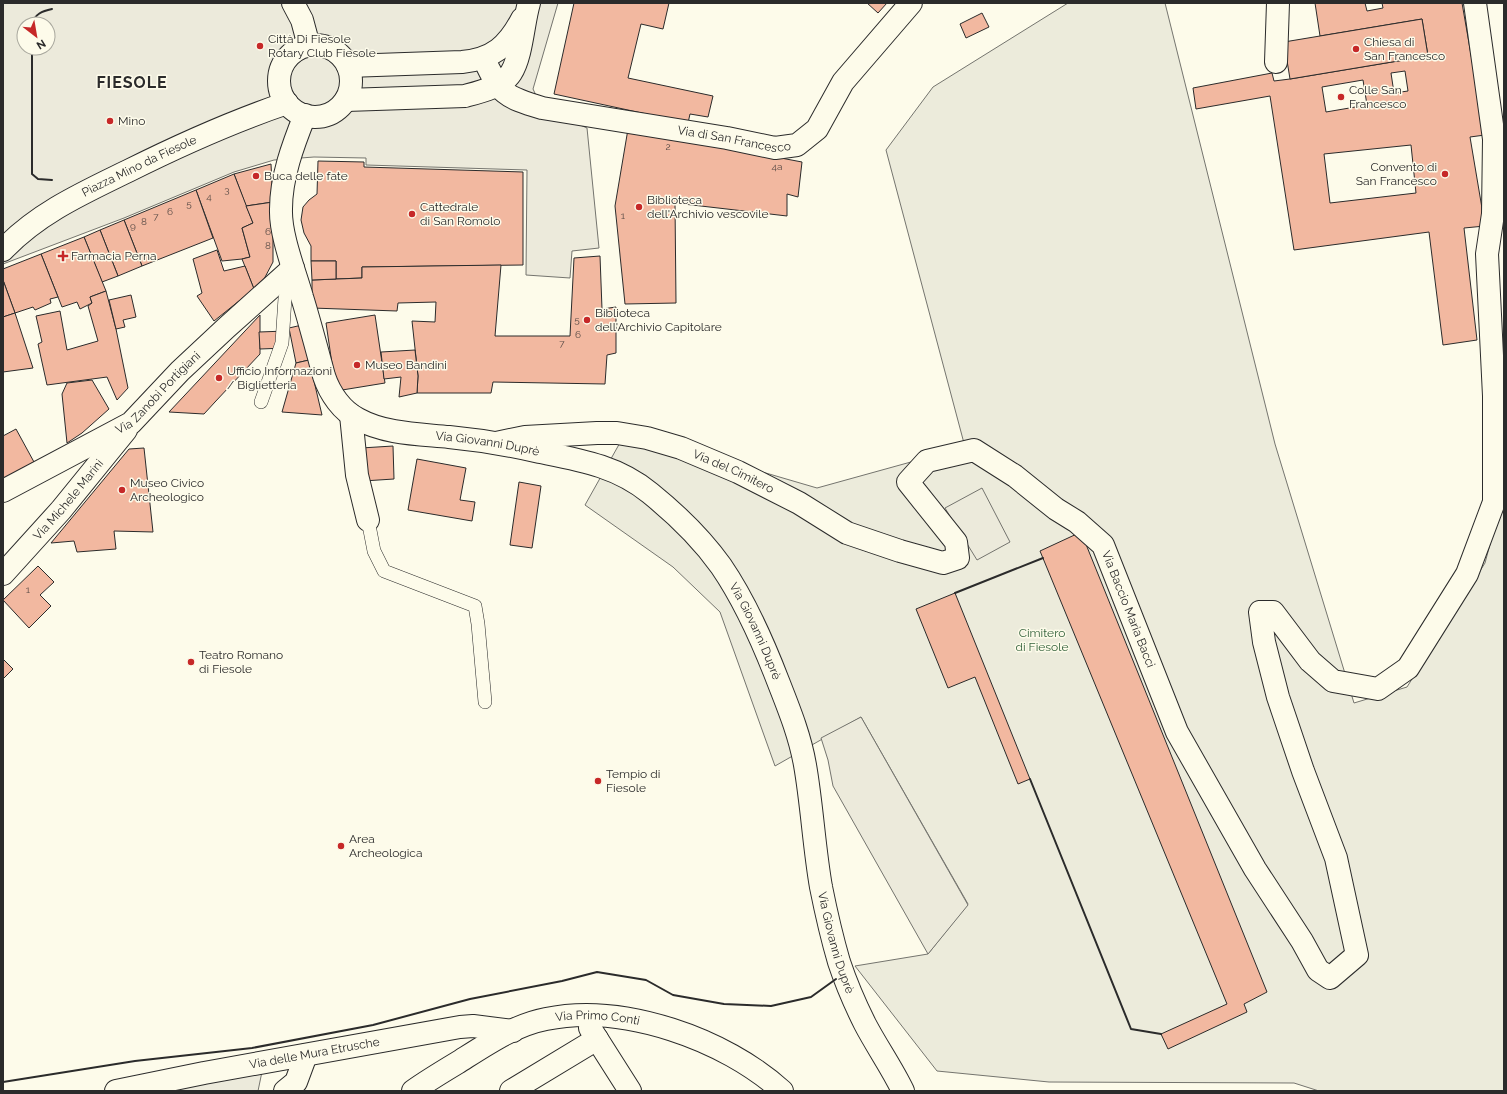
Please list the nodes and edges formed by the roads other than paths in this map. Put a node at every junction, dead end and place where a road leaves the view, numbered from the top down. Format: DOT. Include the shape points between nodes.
graph roads {
  1 [pos="293,3"];
  2 [pos="911,3"];
  3 [pos="1278,3"];
  4 [pos="1475,3"];
  5 [pos="528,5"];
  6 [pos="309,46"];
  7 [pos="484,58"];
  8 [pos="1276,62"];
  9 [pos="348,66"];
  10 [pos="497,85"];
  11 [pos="346,100"];
  12 [pos="287,103"];
  13 [pos="305,116"];
  14 [pos="3,250"];
  15 [pos="296,277"];
  16 [pos="261,402"];
  17 [pos="351,415"];
  18 [pos="132,423"];
  19 [pos="496,443"];
  20 [pos="3,491"];
  21 [pos="368,520"];
  22 [pos="958,558"];
  23 [pos="3,574"];
  24 [pos="485,702"];
  25 [pos="582,1015"];
  26 [pos="513,1031"];
  27 [pos="596,1039"];
  28 [pos="306,1055"];
  29 [pos="116,1091"];
  30 [pos="285,1091"];
  31 [pos="413,1091"];
  32 [pos="511,1091"];
  33 [pos="630,1091"];
  34 [pos="782,1091"];
  35 [pos="903,1091"];
  1 -- 6 [label="street" via="302,20"];
  2 -- 10 [label="street, Via di San Francesco" via="843,82 817,129 797,145 775,148 542,108 511,97"];
  3 -- 8 [label="street"];
  4 -- 22 [label="street, Via Baccio Maria Bacci" via="1494,139 1493,214 1487,254 1494,396 1494,502 1468,574 1408,668 1378,689 1332,681 1310,661 1273,612 1260,612 1264,642 1278,697 1336,858 1357,955 1330,978 1318,970 1255,869 1177,732 1103,546 1015,476 974,450 927,461 908,482 956,542"];
  5 -- 7 [label="street" via="510,38"];
  5 -- 10 [label="street" via="516,62 511,73"];
  6 -- 9 [label="street" via="332,49"];
  6 -- 12 [label="street" via="290,55 280,73 279,84"];
  7 -- 9 [label="street" via="462,62"];
  7 -- 10 [label="street"];
  9 -- 11 [label="street" via="351,77"];
  10 -- 11 [label="street" via="465,96"];
  11 -- 13 [label="street" via="328,115"];
  12 -- 13 [label="street"];
  12 -- 14 [label="street, Piazza Mino da Fiesole" via="209,132 73,198 32,223"];
  13 -- 15 [label="street, Via Giovanni Duprè" via="288,162 280,210"];
  15 -- 16 [label="lane" via="285,298 282,343"];
  15 -- 17 [label="street, Via Giovanni Duprè" via="328,388 333,397"];
  15 -- 18 [label="street, Via Zanobi Portigiani" via="226,328 180,371"];
  17 -- 19 [label="street, Via Giovanni Duprè" via="382,428"];
  17 -- 21 [label="street" via="357,475"];
  18 -- 20 [label="street, Via Zanobi Portigiani"];
  18 -- 23 [label="street, Via Michele Marini" via="61,510"];
  19 -- 22 [label="street, Via del Cimitero" via="525,437 597,433 647,438 681,448 738,472 799,503 847,533 943,563"];
  19 -- 35 [label="street, Via Giovanni Duprè" via="589,462 627,477 647,490 677,516 709,551 727,577 768,655 798,734 805,766 821,888 846,981 865,1024"];
  21 -- 24 [label="lane" via="374,551 384,571 475,606"];
  25 -- 26 [label="street, Via Primo Conti" via="546,1019"];
  25 -- 27 [label="street"];
  25 -- 34 [label="street, Via Primo Conti" via="610,1016 650,1023 708,1043 747,1064"];
  26 -- 28 [label="street, Via delle Mura Etrusche" via="460,1027"];
  26 -- 31 [label="street, Via Primo Conti" via="484,1046"];
  27 -- 32 [label="street"];
  27 -- 33 [label="street"];
  28 -- 29 [label="street, Via delle Mura Etrusche"];
  28 -- 30 [label="street" via="296,1082"];
}
